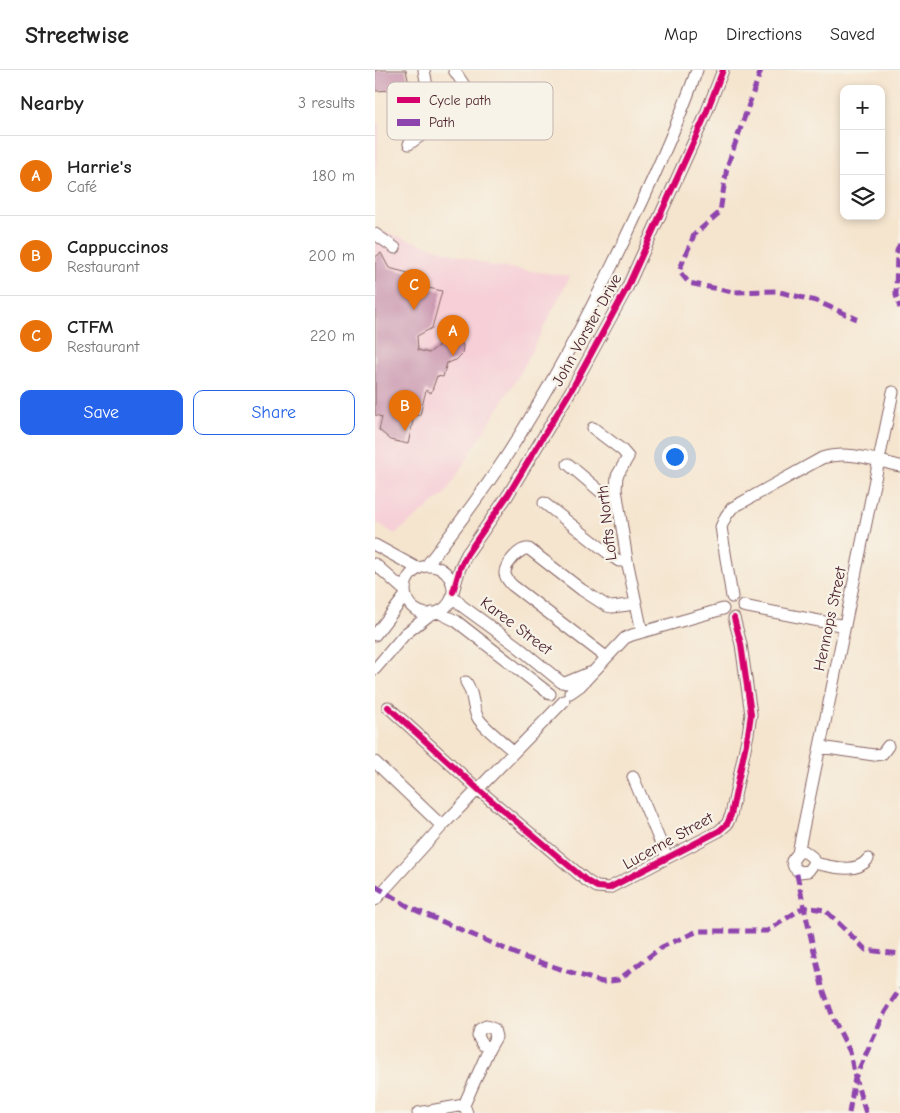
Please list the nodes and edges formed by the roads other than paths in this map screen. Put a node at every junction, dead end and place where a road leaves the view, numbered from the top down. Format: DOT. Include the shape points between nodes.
graph roads {
  1 [pos="454,70"];
  2 [pos="697,70"];
  3 [pos="723,70"];
  4 [pos="462,82"];
  5 [pos="415,140"];
  6 [pos="409,144"];
  7 [pos="375,234"];
  8 [pos="395,248"];
  9 [pos="893,392"];
  10 [pos="593,428"];
  11 [pos="878,461"];
  12 [pos="568,464"];
  13 [pos="900,466"];
  14 [pos="616,496"];
  15 [pos="544,503"];
  16 [pos="375,545"];
  17 [pos="627,560"];
  18 [pos="375,564"];
  19 [pos="422,567"];
  20 [pos="405,593"];
  21 [pos="453,593"];
  22 [pos="732,597"];
  23 [pos="636,604"];
  24 [pos="743,606"];
  25 [pos="723,609"];
  26 [pos="435,613"];
  27 [pos="734,618"];
  28 [pos="845,626"];
  29 [pos="641,632"];
  30 [pos="375,635"];
  31 [pos="517,646"];
  32 [pos="606,657"];
  33 [pos="506,660"];
  34 [pos="375,668"];
  35 [pos="466,682"];
  36 [pos="561,692"];
  37 [pos="388,707"];
  38 [pos="888,746"];
  39 [pos="820,747"];
  40 [pos="515,752"];
  41 [pos="375,762"];
  42 [pos="633,777"];
  43 [pos="479,790"];
  44 [pos="443,826"];
  45 [pos="798,853"];
  46 [pos="667,858"];
  47 [pos="868,858"];
  48 [pos="814,863"];
  49 [pos="375,900"];
  50 [pos="489,1049"];
  51 [pos="465,1109"];
  52 [pos="419,1113"];
  1 -- 4 [label="street"];
  2 -- 19 [label="street, John Vorster Drive" via="665,154 588,315 555,375 468,512"];
  3 -- 21 [label="street, John Vorster Drive" via="627,288 573,387 467,554"];
  5 -- 6 [label="street"];
  7 -- 8 [label="street"];
  9 -- 11 [label="street, Hennops Street"];
  10 -- 14 [label="street, Lofts North" via="628,457 617,476"];
  11 -- 13 [label="street"];
  11 -- 22 [label="street" via="841,454 822,458 732,508 721,527"];
  11 -- 28 [label="street, Hennops Street"];
  12 -- 14 [label="street" via="601,492"];
  14 -- 17 [label="street, Lofts North"];
  15 -- 17 [label="street" via="619,561"];
  16 -- 19 [label="street"];
  17 -- 23 [label="street, Lofts North"];
  18 -- 20 [label="street"];
  19 -- 20 [label="street" via="410,574"];
  19 -- 21 [label="street" via="435,566 443,570 449,576"];
  20 -- 26 [label="street" via="409,604 416,610"];
  20 -- 30 [label="street"];
  21 -- 26 [label="street" via="445,608"];
  21 -- 31 [label="street, Karee Street" via="462,606"];
  22 -- 24 [label="street" via="739,599"];
  22 -- 25 [label="street" via="725,601"];
  23 -- 29 [label="street, Lofts North"];
  23 -- 32 [label="street" via="607,606 527,548 520,550 506,567 506,576 512,585"];
  24 -- 27 [label="street" via="741,614"];
  24 -- 28 [label="street"];
  25 -- 27 [label="street" via="725,614"];
  25 -- 29 [label="street"];
  26 -- 33 [label="street, Karee Street" via="456,621"];
  26 -- 34 [label="street" via="405,634"];
  27 -- 46 [label="street, Lucerne Street" via="751,714 731,815 723,828"];
  28 -- 39 [label="street, Hennops Street"];
  29 -- 32 [label="street" via="625,638"];
  31 -- 33 [label="street"];
  31 -- 36 [label="street, Karee Street"];
  32 -- 36 [label="street" via="593,671"];
  33 -- 36 [label="street, Karee Street"];
  35 -- 40 [label="street" via="472,691 476,715 481,723"];
  36 -- 40 [label="street" via="543,723"];
  37 -- 43 [label="street, Lucerne Street"];
  38 -- 39 [label="street" via="881,754 874,755"];
  39 -- 45 [label="street, Hennops Street"];
  40 -- 43 [label="street"];
  41 -- 44 [label="street"];
  42 -- 46 [label="street"];
  43 -- 44 [label="street"];
  43 -- 46 [label="street, Lucerne Street" via="597,887 609,888"];
  44 -- 49 [label="street"];
  45 -- 48 [label="street" via="810,854"];
  45 -- 48 [label="street, Hennops Street" via="793,864 799,872 809,871"];
  47 -- 48 [label="street" via="855,868"];
  50 -- 51 [label="street"];
  51 -- 52 [label="street"];
}
